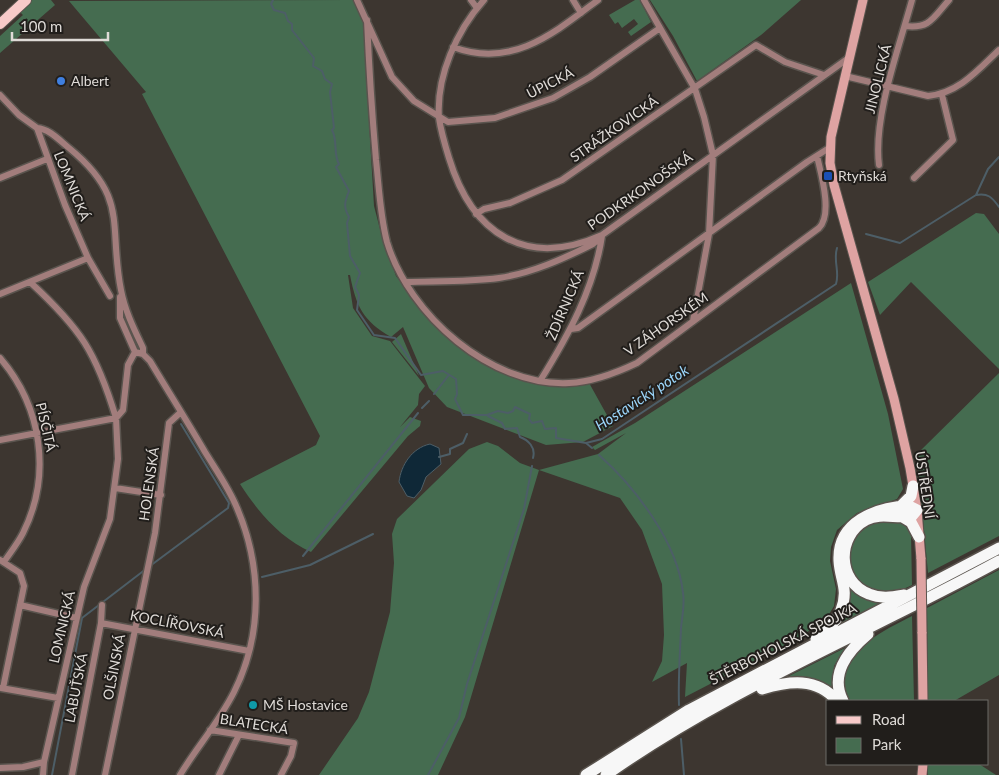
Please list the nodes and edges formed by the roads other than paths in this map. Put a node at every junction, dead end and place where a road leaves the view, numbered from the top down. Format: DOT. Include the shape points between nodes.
graph roads {
  1 [pos="26,0"];
  2 [pos="358,0"];
  3 [pos="471,0"];
  4 [pos="484,0"];
  5 [pos="573,0"];
  6 [pos="598,0"];
  7 [pos="644,0"];
  8 [pos="863,0"];
  9 [pos="912,0"];
  10 [pos="948,0"];
  11 [pos="477,8"];
  12 [pos="581,13"];
  13 [pos="367,20"];
  14 [pos="0,24"];
  15 [pos="904,26"];
  16 [pos="660,28"];
  17 [pos="454,47"];
  18 [pos="999,50"];
  19 [pos="850,57"];
  20 [pos="824,75"];
  21 [pos="845,76"];
  22 [pos="888,87"];
  23 [pos="694,88"];
  24 [pos="942,94"];
  25 [pos="0,95"];
  26 [pos="439,117"];
  27 [pos="37,128"];
  28 [pos="829,148"];
  29 [pos="713,155"];
  30 [pos="817,156"];
  31 [pos="47,159"];
  32 [pos="879,165"];
  33 [pos="0,178"];
  34 [pos="914,178"];
  35 [pos="476,214"];
  36 [pos="709,234"];
  37 [pos="602,235"];
  38 [pos="88,258"];
  39 [pos="30,282"];
  40 [pos="406,282"];
  41 [pos="121,290"];
  42 [pos="0,294"];
  43 [pos="110,296"];
  44 [pos="693,322"];
  45 [pos="571,329"];
  46 [pos="135,352"];
  47 [pos="143,354"];
  48 [pos="0,358"];
  49 [pos="540,381"];
  50 [pos="181,412"];
  51 [pos="116,418"];
  52 [pos="37,432"];
  53 [pos="0,440"];
  54 [pos="913,486"];
  55 [pos="115,488"];
  56 [pos="161,495"];
  57 [pos="917,510"];
  58 [pos="901,512"];
  59 [pos="919,536"];
  60 [pos="999,548"];
  61 [pos="2,561"];
  62 [pos="999,561"];
  63 [pos="147,563"];
  64 [pos="931,585"];
  65 [pos="20,605"];
  66 [pos="102,605"];
  67 [pos="76,618"];
  68 [pos="887,620"];
  69 [pos="101,622"];
  70 [pos="134,628"];
  71 [pos="249,651"];
  72 [pos="795,654"];
  73 [pos="2,688"];
  74 [pos="739,695"];
  75 [pos="58,698"];
  76 [pos="836,700"];
  77 [pos="843,700"];
  78 [pos="923,700"];
  79 [pos="210,730"];
  80 [pos="239,735"];
  81 [pos="44,762"];
  82 [pos="0,768"];
  83 [pos="43,775"];
  84 [pos="72,775"];
  85 [pos="105,775"];
  86 [pos="180,775"];
  87 [pos="219,775"];
  88 [pos="281,775"];
  89 [pos="586,775"];
  90 [pos="606,775"];
  1 -- 14 [label="main road"];
  2 -- 13 [label="street, V ZÁHORSKÉM"];
  3 -- 11 [label="street"];
  4 -- 11 [label="street, PODKRKONOŠSKÁ"];
  5 -- 12 [label="street"];
  6 -- 12 [label="street"];
  7 -- 16 [label="street"];
  8 -- 19 [label="street"];
  9 -- 15 [label="street, JINOLICKÁ"];
  10 -- 15 [label="street" via="929,24"];
  11 -- 17 [label="street, PODKRKONOŠSKÁ"];
  12 -- 17 [label="street" via="523,49 499,54 467,52"];
  13 -- 26 [label="street, V ZÁHORSKÉM" via="392,77 414,101"];
  13 -- 40 [label="street, V ZÁHORSKÉM" via="381,210 388,242"];
  15 -- 22 [label="street, JINOLICKÁ"];
  16 -- 23 [label="street"];
  16 -- 26 [label="street, ÚPICKÁ" via="572,88 534,106 477,121 448,122"];
  17 -- 26 [label="street, PODKRKONOŠSKÁ" via="441,89"];
  18 -- 24 [label="street" via="970,78"];
  19 -- 20 [label="street, PODKRKONOŠSKÁ"];
  19 -- 21 [label="street"];
  20 -- 23 [label="street, STRÁŽKOVICKÁ" via="785,62 756,45"];
  20 -- 29 [label="street, PODKRKONOŠSKÁ"];
  21 -- 22 [label="street"];
  21 -- 28 [label="street"];
  22 -- 24 [label="street" via="928,96"];
  22 -- 32 [label="street, JINOLICKÁ" via="876,144"];
  23 -- 29 [label="street"];
  23 -- 35 [label="street, STRÁŽKOVICKÁ" via="562,180"];
  24 -- 34 [label="street" via="954,140"];
  25 -- 27 [label="street"];
  26 -- 35 [label="street, PODKRKONOŠSKÁ" via="453,171"];
  27 -- 31 [label="street, LOMNICKÁ"];
  27 -- 41 [label="street" via="44,129 79,156 94,170 106,189 113,211"];
  28 -- 30 [label="street"];
  28 -- 54 [label="street, ÚSTŘEDNÍ" via="834,185 894,399"];
  29 -- 36 [label="street"];
  29 -- 37 [label="street, PODKRKONOŠSKÁ"];
  30 -- 36 [label="street"];
  30 -- 44 [label="street, V ZÁHORSKÉM" via="826,209 824,223"];
  31 -- 33 [label="street"];
  31 -- 38 [label="street, LOMNICKÁ"];
  35 -- 37 [label="street, PODKRKONOŠSKÁ" via="501,236 532,246 566,247"];
  36 -- 44 [label="street"];
  36 -- 45 [label="street" via="578,328"];
  37 -- 40 [label="street" via="593,244 530,271 500,278"];
  37 -- 45 [label="street, ŽDÍRNICKÁ" via="589,285"];
  38 -- 39 [label="street"];
  38 -- 43 [label="street, LOMNICKÁ"];
  39 -- 42 [label="street"];
  39 -- 51 [label="street" via="58,307 88,346 104,377"];
  40 -- 49 [label="street, V ZÁHORSKÉM" via="426,312 464,347 504,372"];
  41 -- 46 [label="street" via="120,318"];
  41 -- 47 [label="street"];
  44 -- 49 [label="street, V ZÁHORSKÉM" via="637,362 607,376 571,383"];
  45 -- 49 [label="street, ŽDÍRNICKÁ"];
  46 -- 47 [label="street"];
  46 -- 51 [label="street, LOMNICKÁ" via="128,365 123,410"];
  47 -- 50 [label="street"];
  48 -- 52 [label="street, PÍSČITÁ" via="23,390"];
  50 -- 56 [label="street, HOLENSKÁ" via="170,423"];
  50 -- 71 [label="street" via="237,506 248,536 256,599"];
  51 -- 52 [label="street"];
  51 -- 55 [label="street, LOMNICKÁ" via="118,459"];
  52 -- 53 [label="street"];
  52 -- 61 [label="street, PÍSČITÁ" via="41,462 38,489 22,534"];
  54 -- 57 [label="street, ÚSTŘEDNÍ"];
  54 -- 58 [label="highway"];
  55 -- 56 [label="street"];
  55 -- 67 [label="street, LOMNICKÁ" via="110,519"];
  56 -- 63 [label="street, HOLENSKÁ"];
  57 -- 58 [label="highway" via="912,516"];
  57 -- 59 [label="street, ÚSTŘEDNÍ"];
  58 -- 59 [label="highway" via="912,522"];
  58 -- 64 [label="highway" via="876,516 855,528 844,551 847,572 861,590 880,597 904,595"];
  58 -- 72 [label="highway" via="867,515 857,520 846,533 839,553 845,588 841,611 828,628"];
  59 -- 78 [label="street, ÚSTŘEDNÍ, bridge"];
  60 -- 64 [label="highway, ŠTĚRBOHOLSKÁ SPOJKA"];
  61 -- 65 [label="street" via="20,573 23,580"];
  62 -- 68 [label="highway, ŠTĚRBOHOLSKÁ SPOJKA"];
  63 -- 70 [label="street, OLŠINSKÁ"];
  64 -- 72 [label="highway, ŠTĚRBOHOLSKÁ SPOJKA"];
  65 -- 67 [label="street"];
  65 -- 73 [label="street"];
  66 -- 69 [label="street, LABUŤSKÁ"];
  67 -- 75 [label="street, LOMNICKÁ"];
  68 -- 74 [label="highway, ŠTĚRBOHOLSKÁ SPOJKA"];
  68 -- 77 [label="highway" via="863,638 844,660 838,679"];
  69 -- 70 [label="street, KOCLÍŘOVSKÁ"];
  69 -- 84 [label="street, LABUŤSKÁ"];
  70 -- 71 [label="street, KOCLÍŘOVSKÁ"];
  70 -- 85 [label="street, OLŠINSKÁ"];
  71 -- 79 [label="street" via="234,693"];
  72 -- 89 [label="highway, ŠTĚRBOHOLSKÁ SPOJKA" via="666,723"];
  73 -- 75 [label="street"];
  74 -- 76 [label="highway" via="778,684 801,682 824,689"];
  74 -- 90 [label="highway, ŠTĚRBOHOLSKÁ SPOJKA"];
  75 -- 81 [label="street, LOMNICKÁ"];
  79 -- 80 [label="street, BLATECKÁ"];
  79 -- 86 [label="street"];
  80 -- 87 [label="street"];
  80 -- 88 [label="street, BLATECKÁ" via="294,743"];
  81 -- 82 [label="street"];
  81 -- 83 [label="street, LOMNICKÁ"];
}
